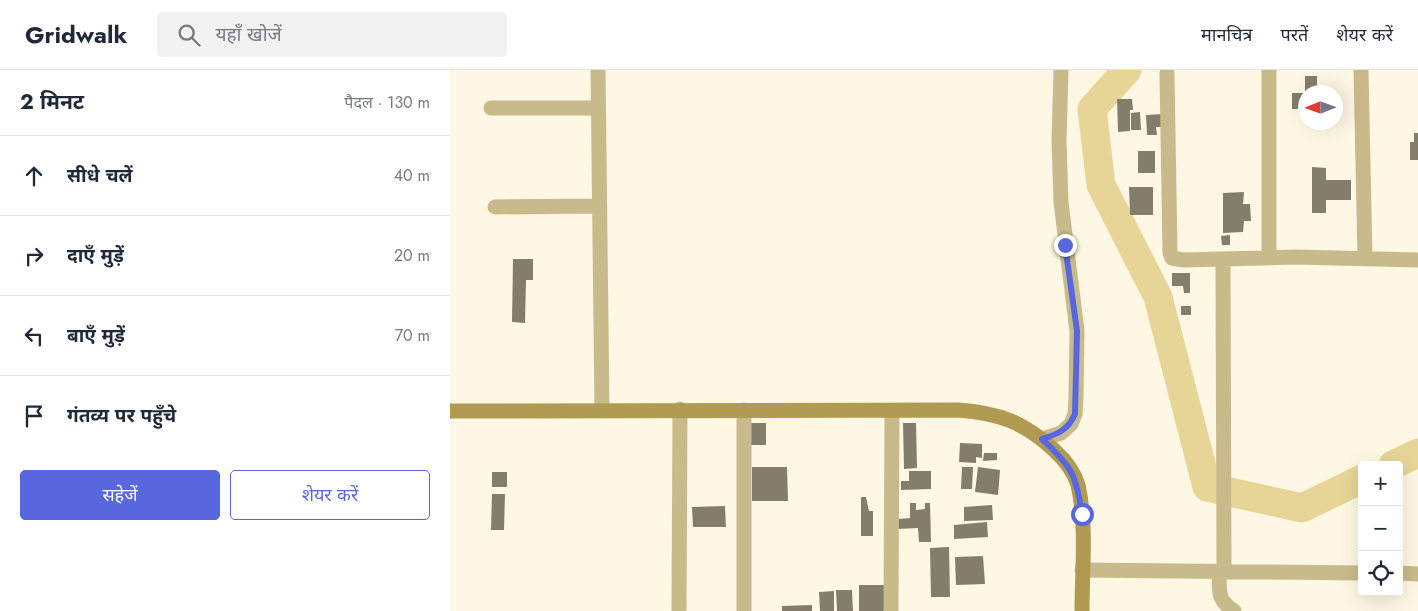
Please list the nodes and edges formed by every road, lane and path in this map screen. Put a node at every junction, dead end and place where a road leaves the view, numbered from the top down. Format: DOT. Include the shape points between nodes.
graph roads {
  1 [pos="598,70"];
  2 [pos="1061,70"];
  3 [pos="1269,70"];
  4 [pos="1361,70"];
  5 [pos="1167,73"];
  6 [pos="491,108"];
  7 [pos="598,108"];
  8 [pos="599,206"];
  9 [pos="495,208"];
  10 [pos="1269,257"];
  11 [pos="1365,258"];
  12 [pos="1223,259"];
  13 [pos="1418,260"];
  14 [pos="680,409"];
  15 [pos="602,410"];
  16 [pos="744,410"];
  17 [pos="450,411"];
  18 [pos="892,411"];
  19 [pos="1042,439"];
  20 [pos="1082,570"];
  21 [pos="1222,572"];
  22 [pos="1358,573"];
  23 [pos="1403,573"];
  24 [pos="1418,574"];
  25 [pos="679,611"];
  26 [pos="744,611"];
  27 [pos="892,611"];
  28 [pos="1082,611"];
  29 [pos="1234,611"];
  1 -- 7 [label="street"];
  2 -- 19 [label="street" via="1061,202 1077,331 1076,398 1075,414 1070,424 1061,433"];
  3 -- 10 [label="street"];
  4 -- 11 [label="street"];
  5 -- 12 [label="street" via="1170,253 1176,260"];
  6 -- 7 [label="street"];
  7 -- 8 [label="street"];
  8 -- 9 [label="street"];
  8 -- 15 [label="street"];
  10 -- 11 [label="street"];
  10 -- 12 [label="street"];
  11 -- 13 [label="street"];
  12 -- 21 [label="street" via="1225,513"];
  14 -- 15 [label="street"];
  14 -- 16 [label="street"];
  14 -- 25 [label="street"];
  15 -- 17 [label="street"];
  16 -- 18 [label="street"];
  16 -- 26 [label="street"];
  18 -- 19 [label="street" via="980,412 1023,425"];
  18 -- 27 [label="street"];
  19 -- 20 [label="street" via="1064,460 1077,483 1082,514"];
  20 -- 21 [label="street"];
  20 -- 28 [label="street"];
  21 -- 22 [label="street"];
  21 -- 29 [label="street" via="1220,598"];
  23 -- 24 [label="street"];
}
